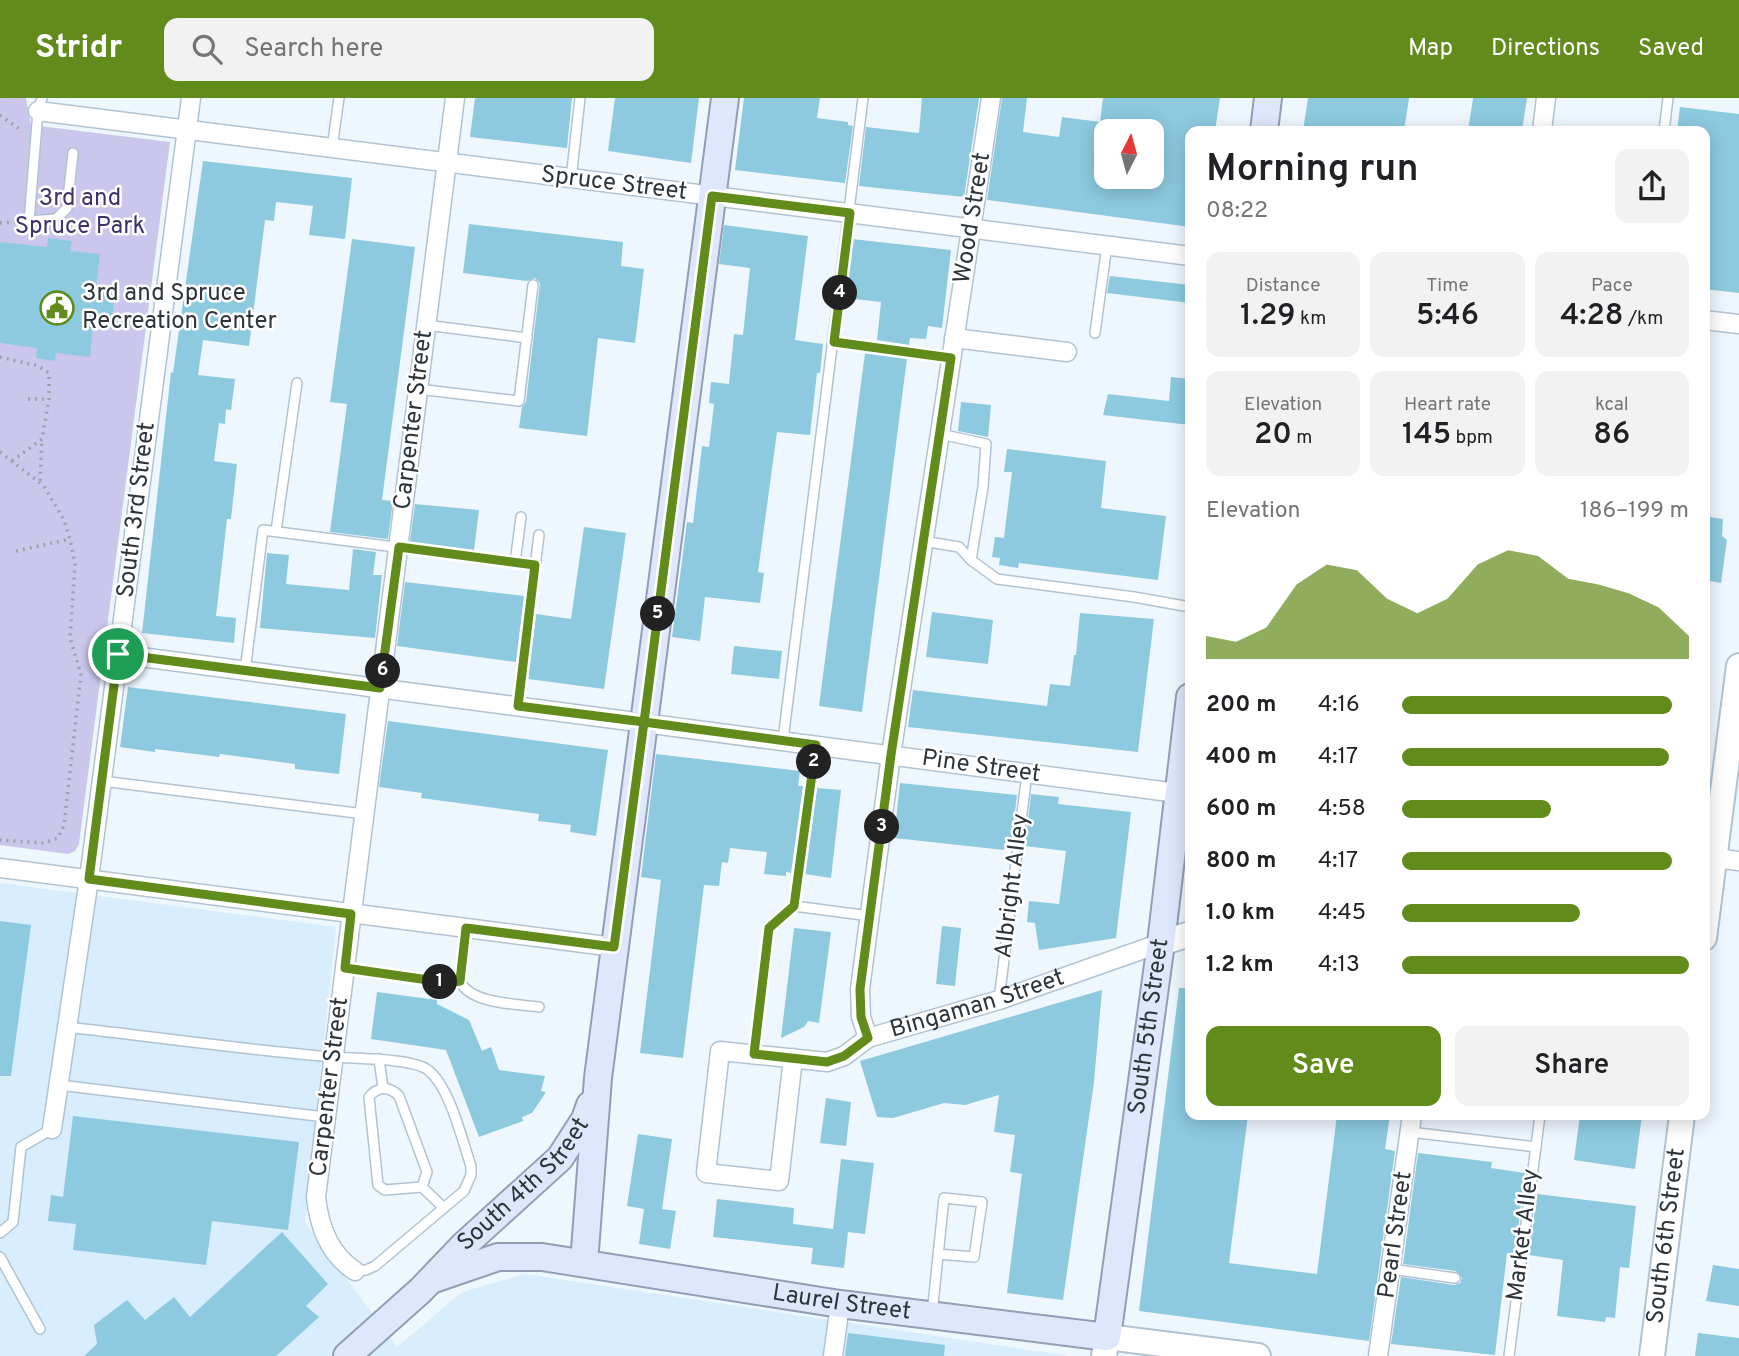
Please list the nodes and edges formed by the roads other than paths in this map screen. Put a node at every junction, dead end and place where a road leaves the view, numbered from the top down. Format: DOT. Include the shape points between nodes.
graph roads {
  1 [pos="191,98"];
  2 [pos="339,98"];
  3 [pos="454,98"];
  4 [pos="580,98"];
  5 [pos="725,98"];
  6 [pos="863,98"];
  7 [pos="990,98"];
  8 [pos="1268,98"];
  9 [pos="1546,98"];
  10 [pos="1668,98"];
  11 [pos="40,105"];
  12 [pos="1265,126"];
  13 [pos="1543,126"];
  14 [pos="1665,126"];
  15 [pos="187,130"];
  16 [pos="332,149"];
  17 [pos="73,153"];
  18 [pos="446,163"];
  19 [pos="571,179"];
  20 [pos="712,196"];
  21 [pos="850,213"];
  22 [pos="972,228"];
  23 [pos="1107,245"];
  24 [pos="1185,255"];
  25 [pos="533,285"];
  26 [pos="1710,321"];
  27 [pos="1739,324"];
  28 [pos="426,325"];
  29 [pos="1095,333"];
  30 [pos="527,338"];
  31 [pos="954,338"];
  32 [pos="834,342"];
  33 [pos="1067,352"];
  34 [pos="951,358"];
  35 [pos="297,383"];
  36 [pos="418,389"];
  37 [pos="940,434"];
  38 [pos="521,517"];
  39 [pos="276,531"];
  40 [pos="539,535"];
  41 [pos="923,541"];
  42 [pos="399,547"];
  43 [pos="971,560"];
  44 [pos="515,563"];
  45 [pos="535,565"];
  46 [pos="1185,606"];
  47 [pos="118,654"];
  48 [pos="1739,666"];
  49 [pos="245,671"];
  50 [pos="380,688"];
  51 [pos="518,706"];
  52 [pos="644,722"];
  53 [pos="1185,734"];
  54 [pos="783,740"];
  55 [pos="816,745"];
  56 [pos="891,755"];
  57 [pos="1723,763"];
  58 [pos="1027,773"];
  59 [pos="102,781"];
  60 [pos="1177,793"];
  61 [pos="364,814"];
  62 [pos="1719,859"];
  63 [pos="0,868"];
  64 [pos="89,879"];
  65 [pos="794,906"];
  66 [pos="1710,906"];
  67 [pos="351,914"];
  68 [pos="870,916"];
  69 [pos="466,928"];
  70 [pos="1185,936"];
  71 [pos="1161,943"];
  72 [pos="614,947"];
  73 [pos="345,968"];
  74 [pos="460,981"];
  75 [pos="999,1000"];
  76 [pos="539,1007"];
  77 [pos="67,1027"];
  78 [pos="868,1038"];
  79 [pos="754,1054"];
  80 [pos="333,1057"];
  81 [pos="793,1058"];
  82 [pos="379,1059"];
  83 [pos="598,1079"];
  84 [pos="59,1085"];
  85 [pos="383,1088"];
  86 [pos="326,1117"];
  87 [pos="1539,1120"];
  88 [pos="1681,1120"];
  89 [pos="1411,1124"];
  90 [pos="52,1129"];
  91 [pos="1536,1147"];
  92 [pos="422,1187"];
  93 [pos="444,1208"];
  94 [pos="0,1233"];
  95 [pos="938,1254"];
  96 [pos="0,1257"];
  97 [pos="583,1263"];
  98 [pos="1391,1269"];
  99 [pos="355,1271"];
  100 [pos="1455,1278"];
  101 [pos="426,1285"];
  102 [pos="840,1304"];
  103 [pos="932,1316"];
  104 [pos="40,1329"];
  105 [pos="1105,1346"];
  106 [pos="347,1356"];
  107 [pos="833,1356"];
  108 [pos="1258,1356"];
  109 [pos="1378,1356"];
  110 [pos="1508,1356"];
  111 [pos="1652,1356"];
  1 -- 15 [label="street, South 3rd Street"];
  2 -- 16 [label="lane"];
  3 -- 18 [label="street, Carpenter Street"];
  4 -- 19 [label="lane"];
  5 -- 20 [label="main road, South 4th Street"];
  6 -- 21 [label="lane"];
  7 -- 22 [label="street, Wood Street"];
  8 -- 12 [label="main road"];
  9 -- 13 [label="street"];
  10 -- 14 [label="lane"];
  11 -- 15 [label="street, Spruce Street"];
  11 -- 17 [label="lane" via="29,221 56,219 67,208"];
  15 -- 16 [label="street, Spruce Street"];
  15 -- 47 [label="street, South 3rd Street"];
  16 -- 18 [label="street, Spruce Street"];
  18 -- 19 [label="street, Spruce Street"];
  18 -- 28 [label="street, Carpenter Street"];
  19 -- 20 [label="street, Spruce Street"];
  20 -- 21 [label="street, Spruce Street"];
  20 -- 52 [label="main road, South 4th Street"];
  21 -- 22 [label="street, Spruce Street"];
  21 -- 32 [label="lane"];
  22 -- 23 [label="street, Spruce Street"];
  22 -- 31 [label="street, Wood Street"];
  23 -- 24 [label="street, Spruce Street"];
  23 -- 29 [label="lane"];
  25 -- 30 [label="lane"];
  26 -- 27 [label="street"];
  28 -- 30 [label="lane"];
  28 -- 36 [label="street, Carpenter Street"];
  30 -- 36 [label="lane" via="519,401"];
  31 -- 33 [label="street"];
  31 -- 34 [label="street, Wood Street"];
  32 -- 34 [label="lane"];
  32 -- 54 [label="lane"];
  34 -- 37 [label="street, Wood Street"];
  35 -- 39 [label="lane"];
  36 -- 42 [label="street, Carpenter Street"];
  37 -- 41 [label="street, Wood Street"];
  37 -- 43 [label="lane" via="986,444"];
  38 -- 44 [label="lane"];
  39 -- 42 [label="lane"];
  39 -- 49 [label="lane" via="262,530"];
  40 -- 45 [label="lane"];
  41 -- 43 [label="lane" via="959,547"];
  41 -- 56 [label="street, Wood Street"];
  42 -- 44 [label="lane"];
  42 -- 50 [label="street, Carpenter Street"];
  43 -- 46 [label="lane" via="997,579"];
  44 -- 45 [label="lane"];
  45 -- 51 [label="lane"];
  47 -- 49 [label="street, Pine Street"];
  47 -- 59 [label="street, South 3rd Street"];
  48 -- 57 [label="street"];
  49 -- 50 [label="street, Pine Street"];
  50 -- 51 [label="street, Pine Street"];
  50 -- 61 [label="street, Carpenter Street"];
  51 -- 52 [label="street, Pine Street"];
  52 -- 54 [label="street, Pine Street"];
  52 -- 72 [label="main road, South 4th Street"];
  53 -- 60 [label="main road, South 5th Street"];
  54 -- 55 [label="street, Pine Street"];
  55 -- 56 [label="street, Pine Street"];
  55 -- 65 [label="lane"];
  56 -- 58 [label="street, Pine Street"];
  56 -- 68 [label="street, Wood Street"];
  57 -- 62 [label="street"];
  58 -- 60 [label="street, Pine Street"];
  58 -- 75 [label="lane, Albright Alley"];
  59 -- 61 [label="lane"];
  59 -- 64 [label="street, South 3rd Street"];
  60 -- 71 [label="main road, South 5th Street"];
  61 -- 67 [label="street, Carpenter Street"];
  62 -- 66 [label="street"];
  63 -- 64 [label="street"];
  64 -- 67 [label="street"];
  64 -- 77 [label="street, South 3rd Street"];
  65 -- 68 [label="lane"];
  65 -- 79 [label="lane" via="769,928"];
  67 -- 69 [label="street"];
  67 -- 73 [label="street, Carpenter Street"];
  68 -- 78 [label="street, Wood Street" via="860,989 861,1017"];
  69 -- 72 [label="street"];
  69 -- 74 [label="lane"];
  70 -- 71 [label="street, Bingaman Street"];
  71 -- 75 [label="street, Bingaman Street"];
  71 -- 105 [label="main road, South 5th Street"];
  72 -- 83 [label="main road, South 4th Street"];
  73 -- 74 [label="lane"];
  73 -- 80 [label="street, Carpenter Street"];
  74 -- 76 [label="lane" via="480,998"];
  75 -- 78 [label="street, Bingaman Street"];
  77 -- 80 [label="lane"];
  77 -- 84 [label="street, South 3rd Street"];
  78 -- 81 [label="street, Bingaman Street" via="827,1062"];
  79 -- 81 [label="street, Bingaman Street"];
  79 -- 81 [label="street, Bingaman Street" via="720,1051 706,1172 779,1181"];
  80 -- 82 [label="lane"];
  80 -- 86 [label="street, Carpenter Street"];
  82 -- 85 [label="lane"];
  82 -- 93 [label="lane" via="425,1067 444,1092 471,1167 464,1191"];
  83 -- 97 [label="main road, South 4th Street"];
  83 -- 101 [label="main road, South 4th Street" via="585,1119 560,1158"];
  84 -- 86 [label="lane"];
  84 -- 90 [label="street, South 3rd Street"];
  85 -- 92 [label="lane" via="399,1096 427,1172"];
  85 -- 92 [label="lane" via="369,1097 377,1185 385,1190"];
  86 -- 99 [label="street, Carpenter Street" via="316,1197 319,1223 342,1262"];
  87 -- 91 [label="lane, Market Alley"];
  88 -- 111 [label="street, South 6th Street"];
  89 -- 91 [label="lane"];
  89 -- 98 [label="street, Pearl Street"];
  90 -- 94 [label="lane" via="21,1147 13,1222"];
  91 -- 110 [label="lane, Market Alley"];
  92 -- 93 [label="lane"];
  93 -- 99 [label="lane" via="375,1266"];
  95 -- 95 [label="lane" via="944,1198 982,1202 974,1257"];
  95 -- 103 [label="lane"];
  96 -- 104 [label="lane"];
  97 -- 101 [label="main road, Laurel Street" via="542,1256 498,1257"];
  97 -- 102 [label="main road, Laurel Street"];
  98 -- 100 [label="lane"];
  98 -- 109 [label="street, Pearl Street"];
  101 -- 106 [label="main road"];
  102 -- 103 [label="main road, Laurel Street"];
  102 -- 107 [label="street"];
  103 -- 105 [label="main road, Laurel Street"];
  105 -- 108 [label="street, Laurel Street"];
}
